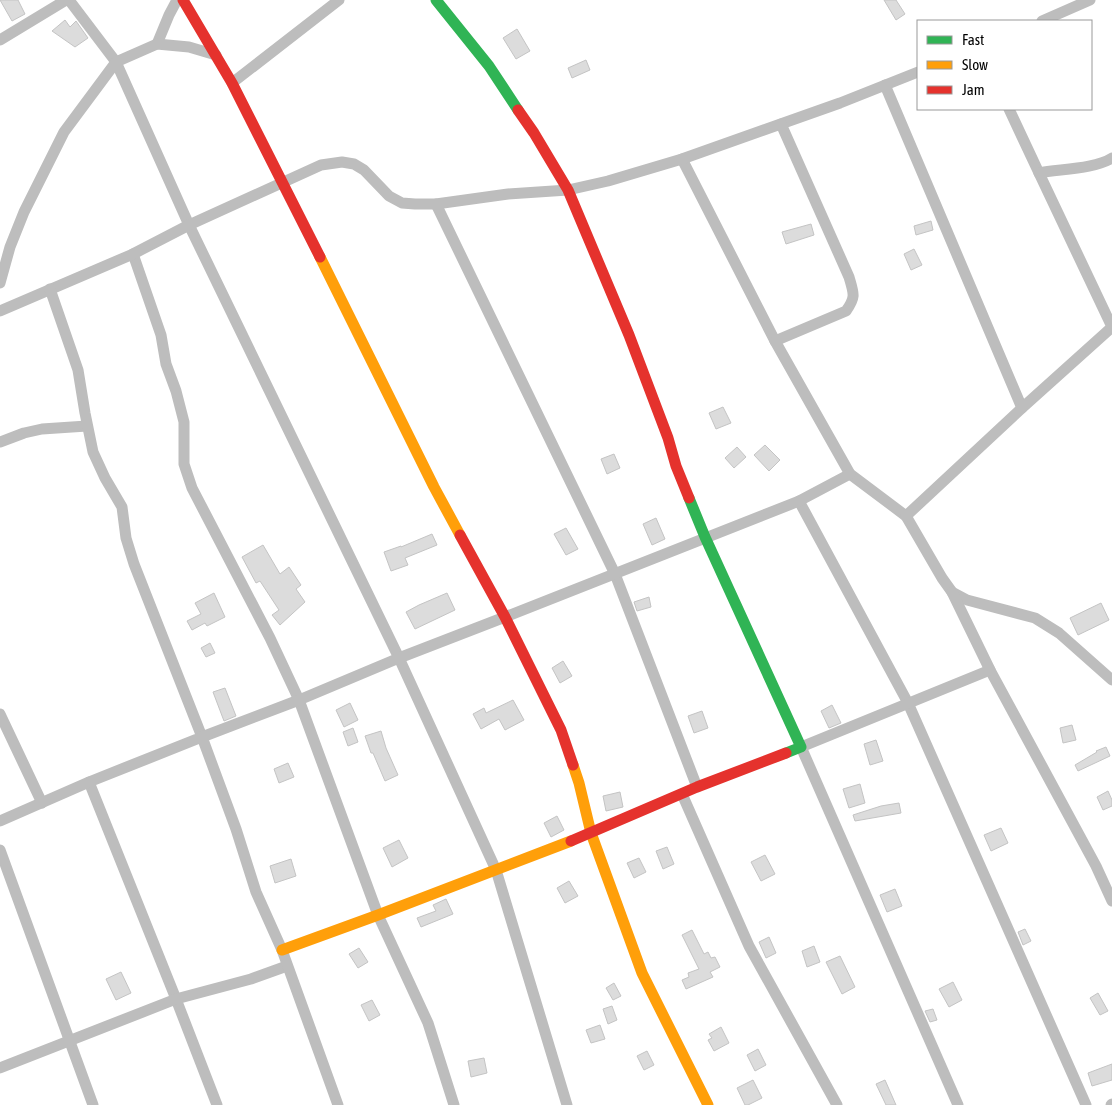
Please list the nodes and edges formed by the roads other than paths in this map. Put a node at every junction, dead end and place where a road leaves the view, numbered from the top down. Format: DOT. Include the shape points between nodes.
graph roads {
  1 [pos="67,0"];
  2 [pos="177,0"];
  3 [pos="184,0"];
  4 [pos="339,0"];
  5 [pos="436,0"];
  6 [pos="1090,0"];
  7 [pos="1044,20"];
  8 [pos="0,40"];
  9 [pos="156,44"];
  10 [pos="216,55"];
  11 [pos="116,62"];
  12 [pos="917,72"];
  13 [pos="232,82"];
  14 [pos="885,85"];
  15 [pos="1009,110"];
  16 [pos="781,124"];
  17 [pos="1112,158"];
  18 [pos="682,160"];
  19 [pos="1039,174"];
  20 [pos="283,182"];
  21 [pos="568,190"];
  22 [pos="436,204"];
  23 [pos="189,225"];
  24 [pos="133,254"];
  25 [pos="0,283"];
  26 [pos="50,289"];
  27 [pos="0,311"];
  28 [pos="1112,327"];
  29 [pos="775,341"];
  30 [pos="1022,408"];
  31 [pos="87,426"];
  32 [pos="0,442"];
  33 [pos="850,474"];
  34 [pos="799,501"];
  35 [pos="906,516"];
  36 [pos="705,538"];
  37 [pos="615,574"];
  38 [pos="952,592"];
  39 [pos="505,617"];
  40 [pos="399,658"];
  41 [pos="990,670"];
  42 [pos="1112,680"];
  43 [pos="299,700"];
  44 [pos="908,703"];
  45 [pos="0,714"];
  46 [pos="202,737"];
  47 [pos="801,747"];
  48 [pos="89,782"];
  49 [pos="697,787"];
  50 [pos="682,794"];
  51 [pos="42,803"];
  52 [pos="0,820"];
  53 [pos="591,833"];
  54 [pos="0,850"];
  55 [pos="496,870"];
  56 [pos="1112,901"];
  57 [pos="378,915"];
  58 [pos="282,950"];
  59 [pos="287,966"];
  60 [pos="176,999"];
  61 [pos="69,1041"];
  62 [pos="0,1068"];
  63 [pos="93,1105"];
  64 [pos="217,1105"];
  65 [pos="338,1105"];
  66 [pos="454,1105"];
  67 [pos="567,1105"];
  68 [pos="708,1105"];
  69 [pos="836,1105"];
  70 [pos="958,1105"];
  71 [pos="1086,1105"];
  1 -- 8 [label="street"];
  1 -- 11 [label="street"];
  2 -- 9 [label="street"];
  3 -- 10 [label="street"];
  4 -- 13 [label="street"];
  5 -- 21 [label="street" via="494,74"];
  6 -- 7 [label="street"];
  9 -- 10 [label="street" via="189,47"];
  9 -- 11 [label="street"];
  10 -- 13 [label="street"];
  11 -- 23 [label="street"];
  11 -- 25 [label="street" via="64,132 24,212"];
  12 -- 14 [label="street"];
  13 -- 20 [label="street"];
  14 -- 16 [label="street"];
  14 -- 30 [label="street"];
  15 -- 19 [label="street"];
  16 -- 18 [label="street"];
  16 -- 29 [label="street" via="849,278 853,301 846,312"];
  17 -- 19 [label="street" via="1084,167"];
  18 -- 21 [label="street"];
  18 -- 29 [label="street"];
  19 -- 28 [label="street"];
  20 -- 22 [label="street" via="321,165 342,162 364,170 389,196 402,203"];
  20 -- 23 [label="street"];
  20 -- 39 [label="street" via="434,487"];
  21 -- 22 [label="street"];
  21 -- 36 [label="street" via="629,335"];
  22 -- 37 [label="street"];
  23 -- 24 [label="street"];
  23 -- 40 [label="street"];
  24 -- 26 [label="street"];
  24 -- 43 [label="street" via="161,335 166,364 184,422 184,464 192,488"];
  26 -- 27 [label="street"];
  26 -- 31 [label="street" via="78,370"];
  28 -- 30 [label="street"];
  29 -- 33 [label="street"];
  30 -- 35 [label="street"];
  31 -- 32 [label="street" via="42,429"];
  31 -- 46 [label="street" via="93,452 122,507 134,564"];
  33 -- 34 [label="street"];
  33 -- 35 [label="street"];
  34 -- 36 [label="street"];
  34 -- 44 [label="street"];
  35 -- 38 [label="street"];
  36 -- 37 [label="street"];
  36 -- 47 [label="street"];
  37 -- 39 [label="street"];
  37 -- 49 [label="street"];
  38 -- 41 [label="street"];
  38 -- 42 [label="street" via="967,600 1035,618 1059,633"];
  39 -- 40 [label="street"];
  39 -- 53 [label="street" via="561,730"];
  40 -- 43 [label="street"];
  40 -- 55 [label="street"];
  41 -- 44 [label="street"];
  41 -- 56 [label="street"];
  43 -- 46 [label="street"];
  43 -- 57 [label="street"];
  44 -- 47 [label="street"];
  44 -- 71 [label="street"];
  45 -- 51 [label="street"];
  46 -- 48 [label="street"];
  46 -- 58 [label="street" via="256,892"];
  47 -- 49 [label="street"];
  47 -- 70 [label="street"];
  48 -- 51 [label="street"];
  48 -- 60 [label="street"];
  49 -- 50 [label="street"];
  50 -- 53 [label="street"];
  50 -- 69 [label="street" via="748,946"];
  51 -- 52 [label="street"];
  53 -- 55 [label="street"];
  53 -- 68 [label="street" via="642,973"];
  54 -- 61 [label="street"];
  55 -- 57 [label="street"];
  55 -- 67 [label="street"];
  57 -- 58 [label="street"];
  57 -- 66 [label="street" via="428,1023"];
  58 -- 59 [label="street"];
  59 -- 60 [label="street"];
  59 -- 65 [label="street"];
  60 -- 61 [label="street"];
  60 -- 64 [label="street"];
  61 -- 62 [label="street"];
  61 -- 63 [label="street"];
}
